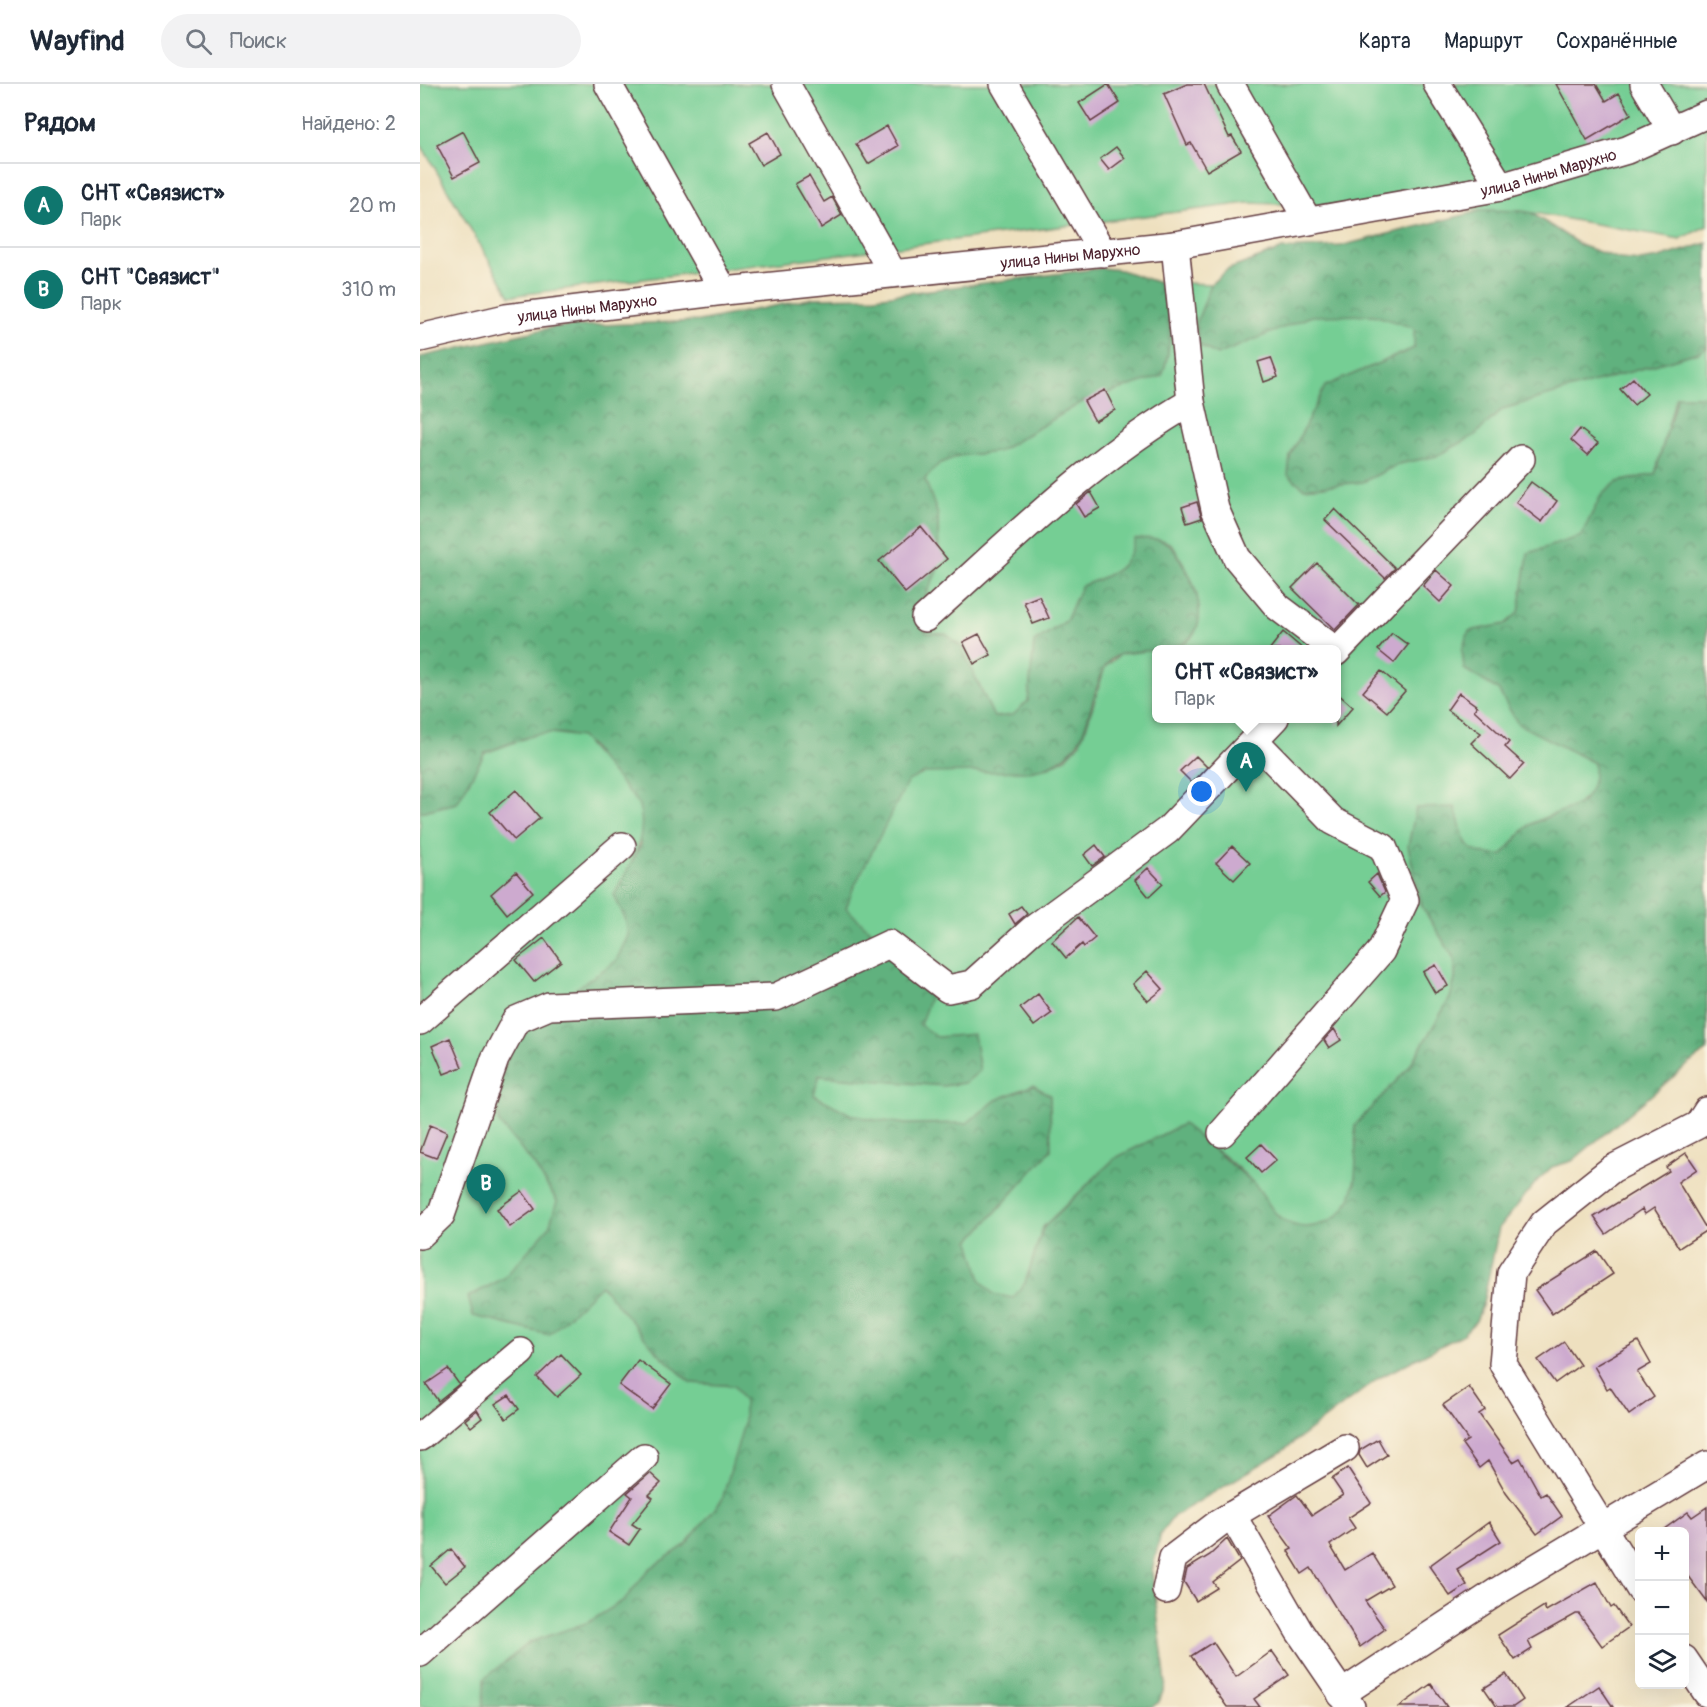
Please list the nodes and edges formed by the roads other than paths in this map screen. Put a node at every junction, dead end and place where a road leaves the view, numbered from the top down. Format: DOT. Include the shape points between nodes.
graph roads {
  1 [pos="608,84"];
  2 [pos="786,84"];
  3 [pos="1004,84"];
  4 [pos="1230,84"];
  5 [pos="1437,84"];
  6 [pos="1644,84"];
  7 [pos="1707,114"];
  8 [pos="1672,131"];
  9 [pos="1501,187"];
  10 [pos="1308,221"];
  11 [pos="1175,245"];
  12 [pos="1103,253"];
  13 [pos="892,272"];
  14 [pos="724,291"];
  15 [pos="420,338"];
  16 [pos="1191,402"];
  17 [pos="1521,459"];
  18 [pos="925,618"];
  19 [pos="1328,645"];
  20 [pos="1341,646"];
  21 [pos="1271,723"];
  22 [pos="1255,741"];
  23 [pos="622,846"];
  24 [pos="420,1021"];
  25 [pos="1704,1125"];
  26 [pos="1222,1133"];
  27 [pos="420,1235"];
  28 [pos="521,1352"];
  29 [pos="420,1437"];
  30 [pos="1345,1448"];
  31 [pos="644,1457"];
  32 [pos="1707,1465"];
  33 [pos="1232,1515"];
  34 [pos="1601,1530"];
  35 [pos="1635,1581"];
  36 [pos="1166,1590"];
  37 [pos="420,1653"];
  38 [pos="1689,1666"];
  39 [pos="1707,1693"];
  40 [pos="1346,1700"];
  1 -- 14 [label="street"];
  2 -- 13 [label="street"];
  3 -- 12 [label="street"];
  4 -- 10 [label="street"];
  5 -- 9 [label="street"];
  6 -- 8 [label="street"];
  7 -- 8 [label="street, улица Нины Марухно"];
  8 -- 9 [label="street, улица Нины Марухно" via="1579,167"];
  9 -- 10 [label="street, улица Нины Марухно"];
  10 -- 11 [label="street, улица Нины Марухно"];
  11 -- 12 [label="street, улица Нины Марухно"];
  11 -- 16 [label="street"];
  12 -- 13 [label="street, улица Нины Марухно"];
  13 -- 14 [label="street, улица Нины Марухно"];
  14 -- 15 [label="street, улица Нины Марухно" via="506,318"];
  16 -- 18 [label="street" via="1145,428 1066,492"];
  16 -- 19 [label="street" via="1215,509 1237,558 1278,607"];
  17 -- 20 [label="street"];
  21 -- 22 [label="street"];
  22 -- 26 [label="street" via="1333,821 1383,847 1405,900 1381,951"];
  22 -- 27 [label="street" via="1168,831 1032,930 972,984 948,989 889,944 776,997 549,1006 516,1020 495,1059 441,1215"];
  23 -- 24 [label="street"];
  25 -- 34 [label="street" via="1612,1169 1544,1223 1511,1273 1503,1364"];
  28 -- 29 [label="street"];
  30 -- 33 [label="street"];
  31 -- 37 [label="street"];
  32 -- 34 [label="street"];
  33 -- 36 [label="street" via="1173,1558"];
  33 -- 40 [label="street" via="1299,1631"];
  34 -- 35 [label="street"];
  34 -- 40 [label="street" via="1501,1589"];
  38 -- 39 [label="street"];
}
